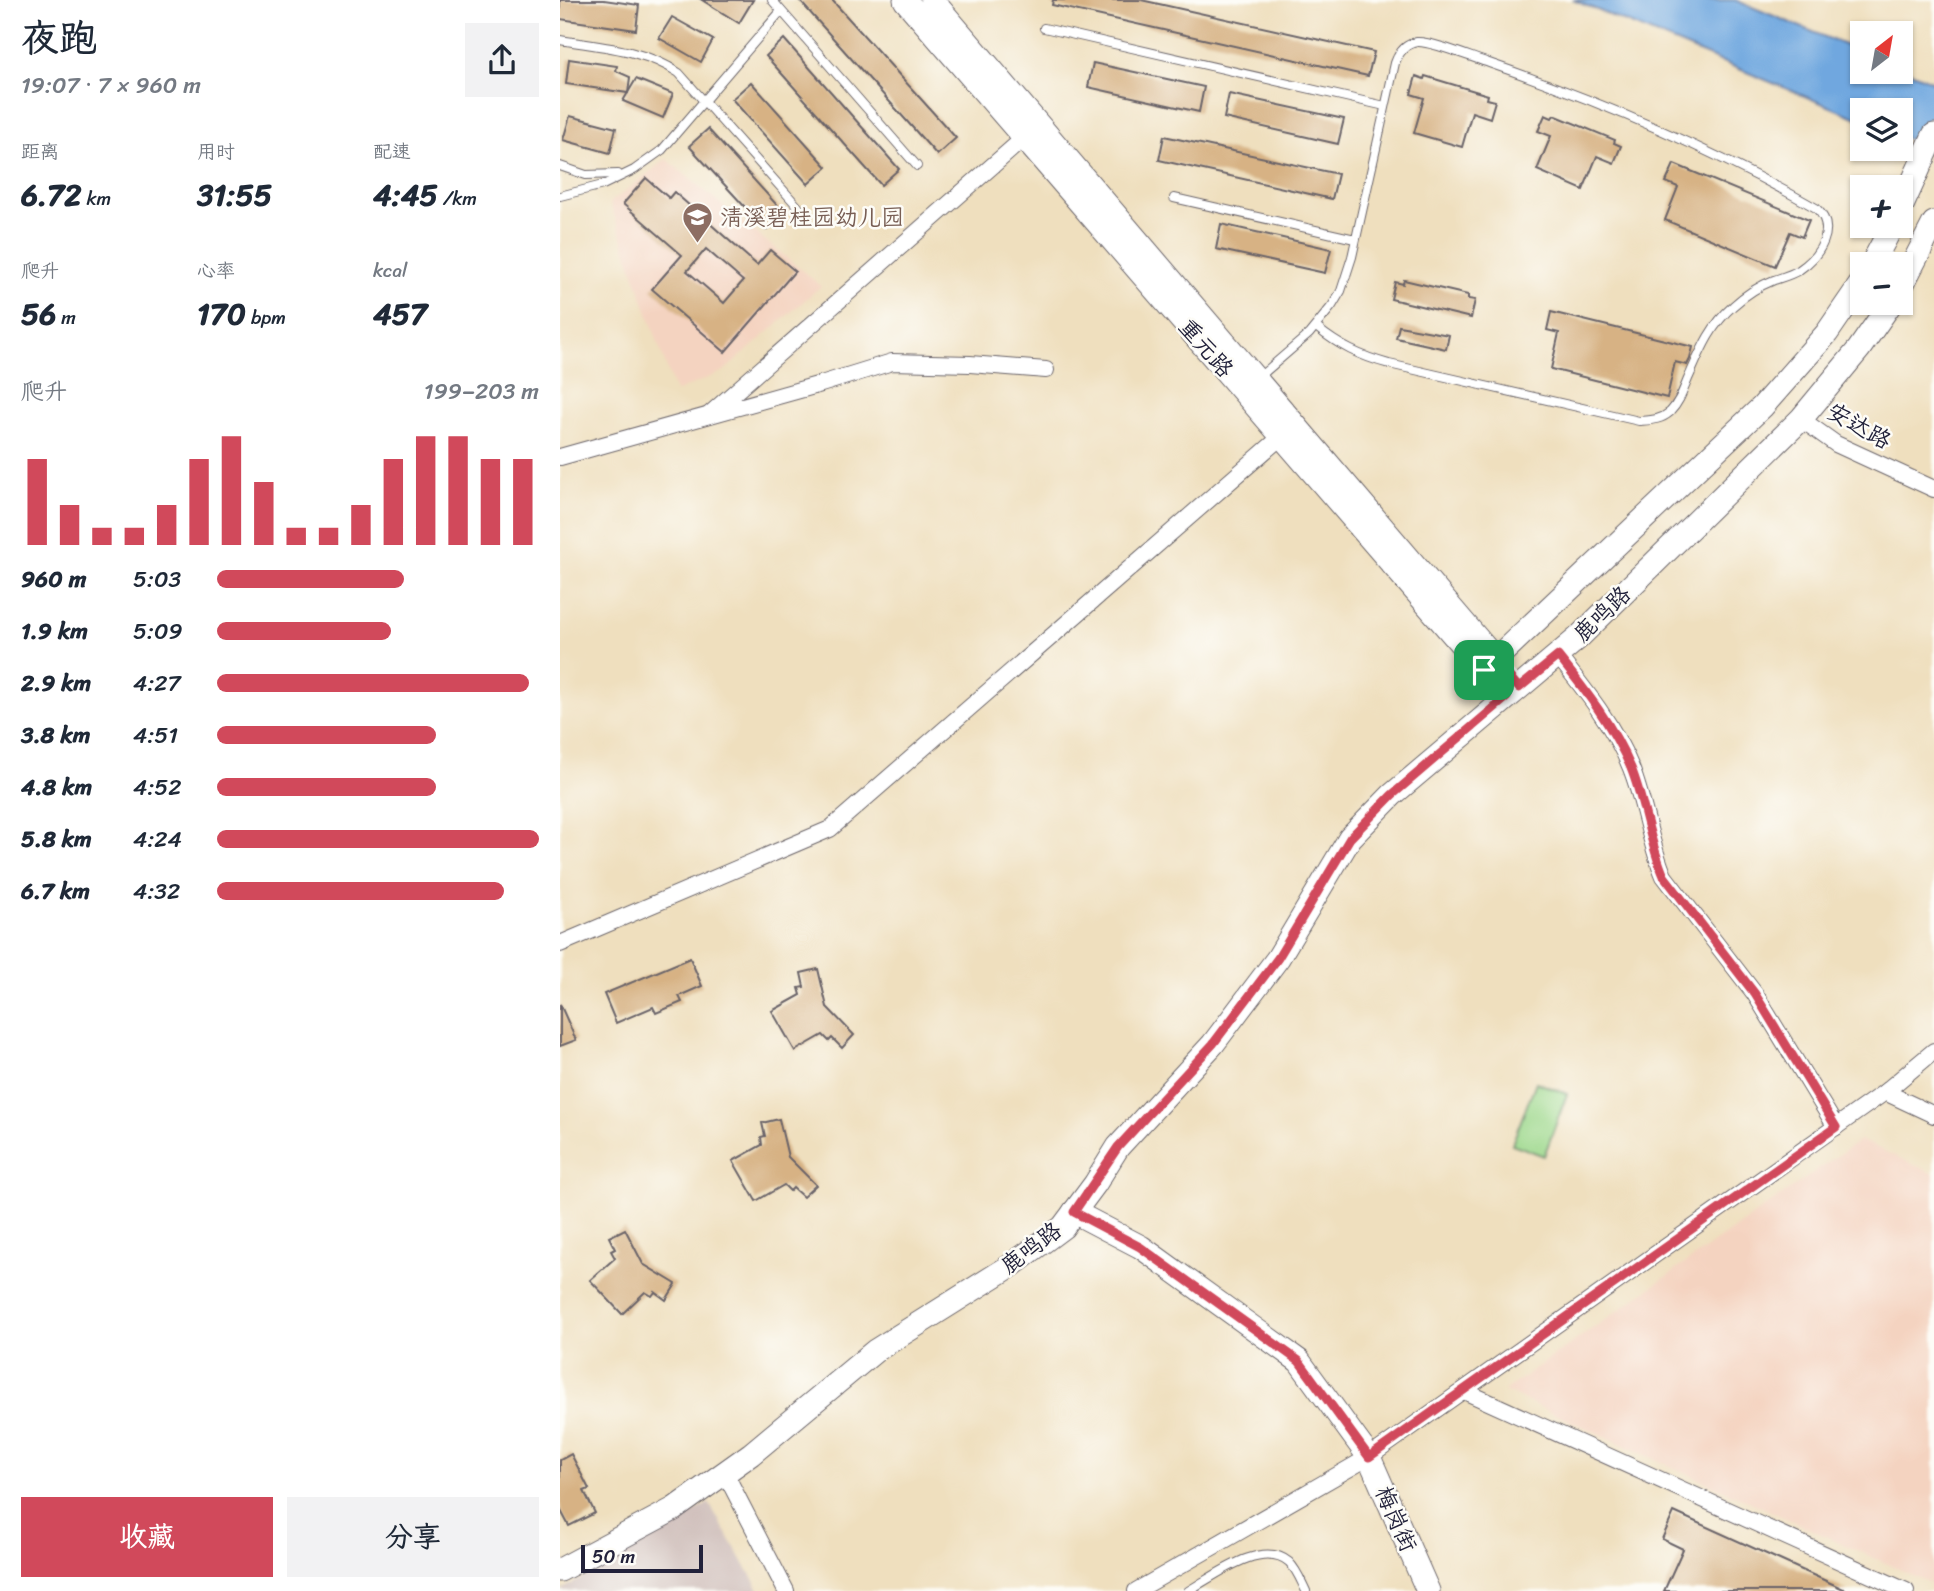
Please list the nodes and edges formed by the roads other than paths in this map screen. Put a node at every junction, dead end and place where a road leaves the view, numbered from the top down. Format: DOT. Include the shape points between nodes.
graph roads {
  1 [pos="772,0"];
  2 [pos="905,0"];
  3 [pos="932,0"];
  4 [pos="781,11"];
  5 [pos="1044,28"];
  6 [pos="560,40"];
  7 [pos="706,101"];
  8 [pos="1385,106"];
  9 [pos="1024,138"];
  10 [pos="1930,144"];
  11 [pos="560,166"];
  12 [pos="917,166"];
  13 [pos="634,170"];
  14 [pos="1913,181"];
  15 [pos="560,196"];
  16 [pos="1174,198"];
  17 [pos="801,210"];
  18 [pos="1934,223"];
  19 [pos="1355,239"];
  20 [pos="1913,264"];
  21 [pos="1850,299"];
  22 [pos="1883,315"];
  23 [pos="1316,327"];
  24 [pos="1046,370"];
  25 [pos="1256,380"];
  26 [pos="707,416"];
  27 [pos="1801,419"];
  28 [pos="1282,436"];
  29 [pos="560,457"];
  30 [pos="1934,489"];
  31 [pos="1558,656"];
  32 [pos="1490,665"];
  33 [pos="1513,692"];
  34 [pos="560,944"];
  35 [pos="1934,1051"];
  36 [pos="1885,1092"];
  37 [pos="1934,1115"];
  38 [pos="1836,1127"];
  39 [pos="1074,1212"];
  40 [pos="1464,1391"];
  41 [pos="1369,1457"];
  42 [pos="725,1473"];
  43 [pos="560,1570"];
  44 [pos="786,1591"];
  45 [pos="1136,1591"];
  46 [pos="1188,1591"];
  47 [pos="1306,1591"];
  48 [pos="1428,1591"];
  49 [pos="1906,1591"];
  1 -- 4 [label="lane"];
  2 -- 9 [label="street, 重元路"];
  3 -- 25 [label="street, 重元路"];
  4 -- 7 [label="lane"];
  4 -- 12 [label="lane"];
  5 -- 8 [label="lane"];
  6 -- 7 [label="lane" via="655,59 679,73"];
  7 -- 13 [label="lane" via="662,150"];
  7 -- 17 [label="lane"];
  8 -- 19 [label="lane"];
  8 -- 23 [label="lane" via="1399,52 1420,42 1547,84 1712,154 1816,208 1824,214 1827,233 1801,269 1759,287 1731,307 1705,341 1678,403 1654,420 1640,421 1389,365 1337,344"];
  9 -- 26 [label="street"];
  9 -- 28 [label="street, 重元路"];
  10 -- 14 [label="street"];
  11 -- 13 [label="lane" via="598,176"];
  13 -- 15 [label="lane" via="603,185"];
  16 -- 19 [label="lane"];
  18 -- 20 [label="street"];
  19 -- 23 [label="lane" via="1341,291"];
  21 -- 32 [label="street, 鹿鸣路" via="1762,407"];
  22 -- 27 [label="street, 鹿鸣路"];
  23 -- 25 [label="lane"];
  24 -- 26 [label="street" via="892,362"];
  25 -- 32 [label="street, 重元路"];
  26 -- 29 [label="street"];
  27 -- 30 [label="street, 安达路" via="1836,444"];
  27 -- 31 [label="street, 鹿鸣路"];
  28 -- 32 [label="street, 重元路"];
  28 -- 34 [label="street" via="830,830"];
  31 -- 33 [label="street, 鹿鸣路"];
  31 -- 38 [label="street" via="1600,709 1631,768 1664,876 1755,994"];
  32 -- 33 [label="street, 重元路"];
  33 -- 39 [label="street, 鹿鸣路" via="1392,795 1350,838 1278,958 1213,1044 1118,1147"];
  35 -- 36 [label="street"];
  36 -- 37 [label="street"];
  36 -- 38 [label="street"];
  38 -- 40 [label="street"];
  39 -- 41 [label="street, 梅岗街" via="1140,1247 1299,1361"];
  39 -- 42 [label="street, 鹿鸣路" via="1063,1227 1013,1265 875,1350"];
  40 -- 41 [label="street"];
  40 -- 49 [label="street"];
  41 -- 45 [label="street"];
  41 -- 48 [label="street, 梅岗街"];
  42 -- 43 [label="street, 鹿鸣路" via="674,1509"];
  42 -- 44 [label="street"];
  46 -- 47 [label="lane" via="1262,1553 1288,1562"];
}
